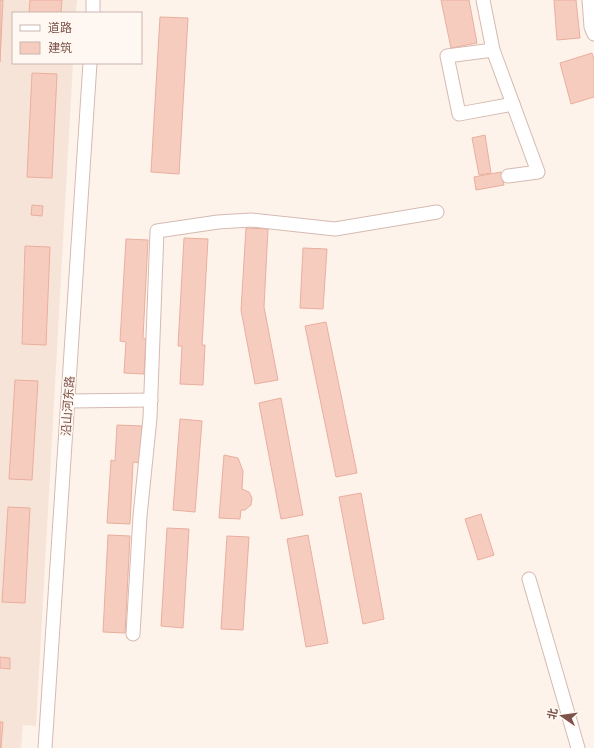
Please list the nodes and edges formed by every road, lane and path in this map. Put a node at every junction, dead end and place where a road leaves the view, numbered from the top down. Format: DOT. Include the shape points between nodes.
graph roads {
  1 [pos="93,0"];
  2 [pos="483,0"];
  3 [pos="589,0"];
  4 [pos="93,12"];
  5 [pos="594,34"];
  6 [pos="493,50"];
  7 [pos="90,64"];
  8 [pos="513,104"];
  9 [pos="508,176"];
  10 [pos="437,212"];
  11 [pos="151,400"];
  12 [pos="69,401"];
  13 [pos="529,579"];
  14 [pos="133,634"];
  15 [pos="45,748"];
  16 [pos="578,748"];
  1 -- 4 [label="street"];
  2 -- 6 [label="street"];
  3 -- 5 [label="street"];
  6 -- 8 [label="street"];
  6 -- 8 [label="street" via="447,56 459,114"];
  7 -- 12 [label="street, 沿山河东路"];
  8 -- 9 [label="street" via="538,172"];
  10 -- 11 [label="street" via="335,230 251,220 157,231"];
  11 -- 12 [label="street"];
  11 -- 14 [label="street" via="140,516"];
  12 -- 15 [label="street, 沿山河东路"];
  13 -- 16 [label="street"];
}
